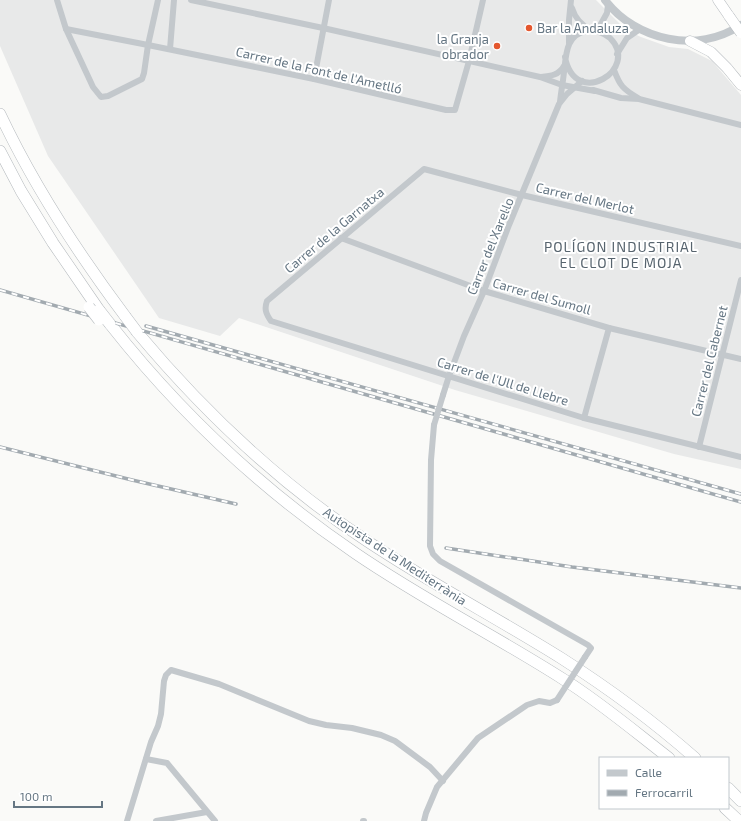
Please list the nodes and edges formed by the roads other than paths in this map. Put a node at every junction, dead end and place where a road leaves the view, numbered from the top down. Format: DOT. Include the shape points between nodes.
graph roads {
  1 [pos="57,0"];
  2 [pos="158,0"];
  3 [pos="174,0"];
  4 [pos="191,0"];
  5 [pos="329,0"];
  6 [pos="482,0"];
  7 [pos="718,0"];
  8 [pos="571,2"];
  9 [pos="607,2"];
  10 [pos="741,25"];
  11 [pos="323,28"];
  12 [pos="640,28"];
  13 [pos="66,29"];
  14 [pos="594,31"];
  15 [pos="741,33"];
  16 [pos="690,42"];
  17 [pos="569,43"];
  18 [pos="148,44"];
  19 [pos="170,49"];
  20 [pos="617,54"];
  21 [pos="566,57"];
  22 [pos="469,61"];
  23 [pos="565,64"];
  24 [pos="614,70"];
  25 [pos="540,77"];
  26 [pos="314,79"];
  27 [pos="583,81"];
  28 [pos="562,85"];
  29 [pos="741,85"];
  30 [pos="573,88"];
  31 [pos="595,91"];
  32 [pos="639,99"];
  33 [pos="559,104"];
  34 [pos="0,114"];
  35 [pos="741,125"];
  36 [pos="0,151"];
  37 [pos="0,165"];
  38 [pos="424,169"];
  39 [pos="522,195"];
  40 [pos="341,238"];
  41 [pos="741,246"];
  42 [pos="741,280"];
  43 [pos="484,291"];
  44 [pos="265,311"];
  45 [pos="96,312"];
  46 [pos="609,328"];
  47 [pos="130,350"];
  48 [pos="722,355"];
  49 [pos="741,359"];
  50 [pos="448,376"];
  51 [pos="584,418"];
  52 [pos="699,447"];
  53 [pos="741,457"];
  54 [pos="668,757"];
  55 [pos="694,757"];
  56 [pos="146,759"];
  57 [pos="443,781"];
  58 [pos="729,789"];
  59 [pos="741,801"];
  60 [pos="726,809"];
  61 [pos="207,812"];
  62 [pos="127,821"];
  63 [pos="156,821"];
  64 [pos="215,821"];
  65 [pos="424,821"];
  66 [pos="739,821"];
  1 -- 13 [label="street"];
  2 -- 18 [label="street"];
  3 -- 19 [label="street"];
  4 -- 11 [label="street"];
  5 -- 11 [label="street"];
  6 -- 22 [label="street, Carrer de la Font de l'Ametlló"];
  7 -- 15 [label="highway, bridge"];
  8 -- 14 [label="street" via="573,14 579,22"];
  8 -- 17 [label="street"];
  9 -- 12 [label="street"];
  9 -- 14 [label="street" via="607,13"];
  10 -- 16 [label="street" via="713,38"];
  11 -- 22 [label="street"];
  11 -- 26 [label="street"];
  12 -- 16 [label="street" via="654,35"];
  12 -- 20 [label="street" via="627,38"];
  13 -- 18 [label="street, Carrer de la Font de l'Ametlló"];
  13 -- 18 [label="street" via="93,87 101,97 142,79"];
  14 -- 17 [label="street" via="578,34"];
  14 -- 20 [label="street" via="605,34 611,40"];
  16 -- 29 [label="highway" via="711,52"];
  17 -- 21 [label="street"];
  18 -- 19 [label="street, Carrer de la Font de l'Ametlló"];
  19 -- 26 [label="street, Carrer de la Font de l'Ametlló"];
  20 -- 24 [label="street"];
  21 -- 23 [label="street"];
  21 -- 27 [label="street" via="570,72"];
  22 -- 25 [label="street"];
  22 -- 26 [label="street, Carrer de la Font de l'Ametlló" via="455,110"];
  23 -- 25 [label="street" via="558,73"];
  23 -- 28 [label="street"];
  24 -- 27 [label="street" via="601,81"];
  24 -- 32 [label="street" via="625,91"];
  25 -- 28 [label="street"];
  27 -- 30 [label="street"];
  27 -- 31 [label="street"];
  28 -- 30 [label="street"];
  28 -- 33 [label="street"];
  30 -- 31 [label="street"];
  30 -- 33 [label="street"];
  31 -- 32 [label="street"];
  32 -- 35 [label="street"];
  33 -- 39 [label="street, Carrer del Xarel·lo"];
  34 -- 55 [label="highway, Autopista de la Mediterrània, bridge" via="49,206 80,256 137,332 226,428 344,525 591,678"];
  36 -- 45 [label="highway, Autopista de la Mediterrània" via="21,191"];
  37 -- 45 [label="highway" via="69,280"];
  38 -- 39 [label="street, Carrer del Merlot"];
  38 -- 40 [label="street, Carrer de la Garnatxa"];
  39 -- 41 [label="street, Carrer del Merlot"];
  39 -- 43 [label="street, Carrer del Xarel·lo"];
  40 -- 43 [label="street, Carrer del Sumoll"];
  40 -- 44 [label="street, Carrer de la Garnatxa" via="268,301"];
  42 -- 48 [label="street, Carrer del Cabernet"];
  43 -- 46 [label="street, Carrer del Sumoll"];
  43 -- 50 [label="street, Carrer del Xarel·lo"];
  44 -- 50 [label="street, Carrer de l'Ull de Llebre" via="271,321"];
  45 -- 47 [label="highway"];
  45 -- 47 [label="highway, Autopista de la Mediterrània, bridge" via="110,324"];
  46 -- 48 [label="street, Carrer del Sumoll"];
  46 -- 51 [label="street"];
  47 -- 54 [label="highway, Autopista de la Mediterrània" via="172,397 236,460 310,521 393,578 564,680"];
  48 -- 49 [label="street, Carrer del Sumoll"];
  48 -- 52 [label="street, Carrer del Cabernet"];
  50 -- 51 [label="street, Carrer de l'Ull de Llebre"];
  50 -- 57 [label="street, Carrer del Xarel·lo, bridge" via="434,425 431,460 430,546 433,554 591,648 557,700 550,703 527,704 483,734"];
  51 -- 52 [label="street, Carrer de l'Ull de Llebre"];
  52 -- 53 [label="street, Carrer de l'Ull de Llebre"];
  56 -- 57 [label="street" via="161,714 165,678 171,670 219,684 309,721 382,735 395,741 430,767"];
  56 -- 61 [label="street" via="167,763"];
  56 -- 62 [label="street"];
  57 -- 65 [label="street" via="433,794"];
  58 -- 59 [label="highway"];
  60 -- 66 [label="highway"];
  61 -- 63 [label="street"];
  61 -- 64 [label="street"];
}
